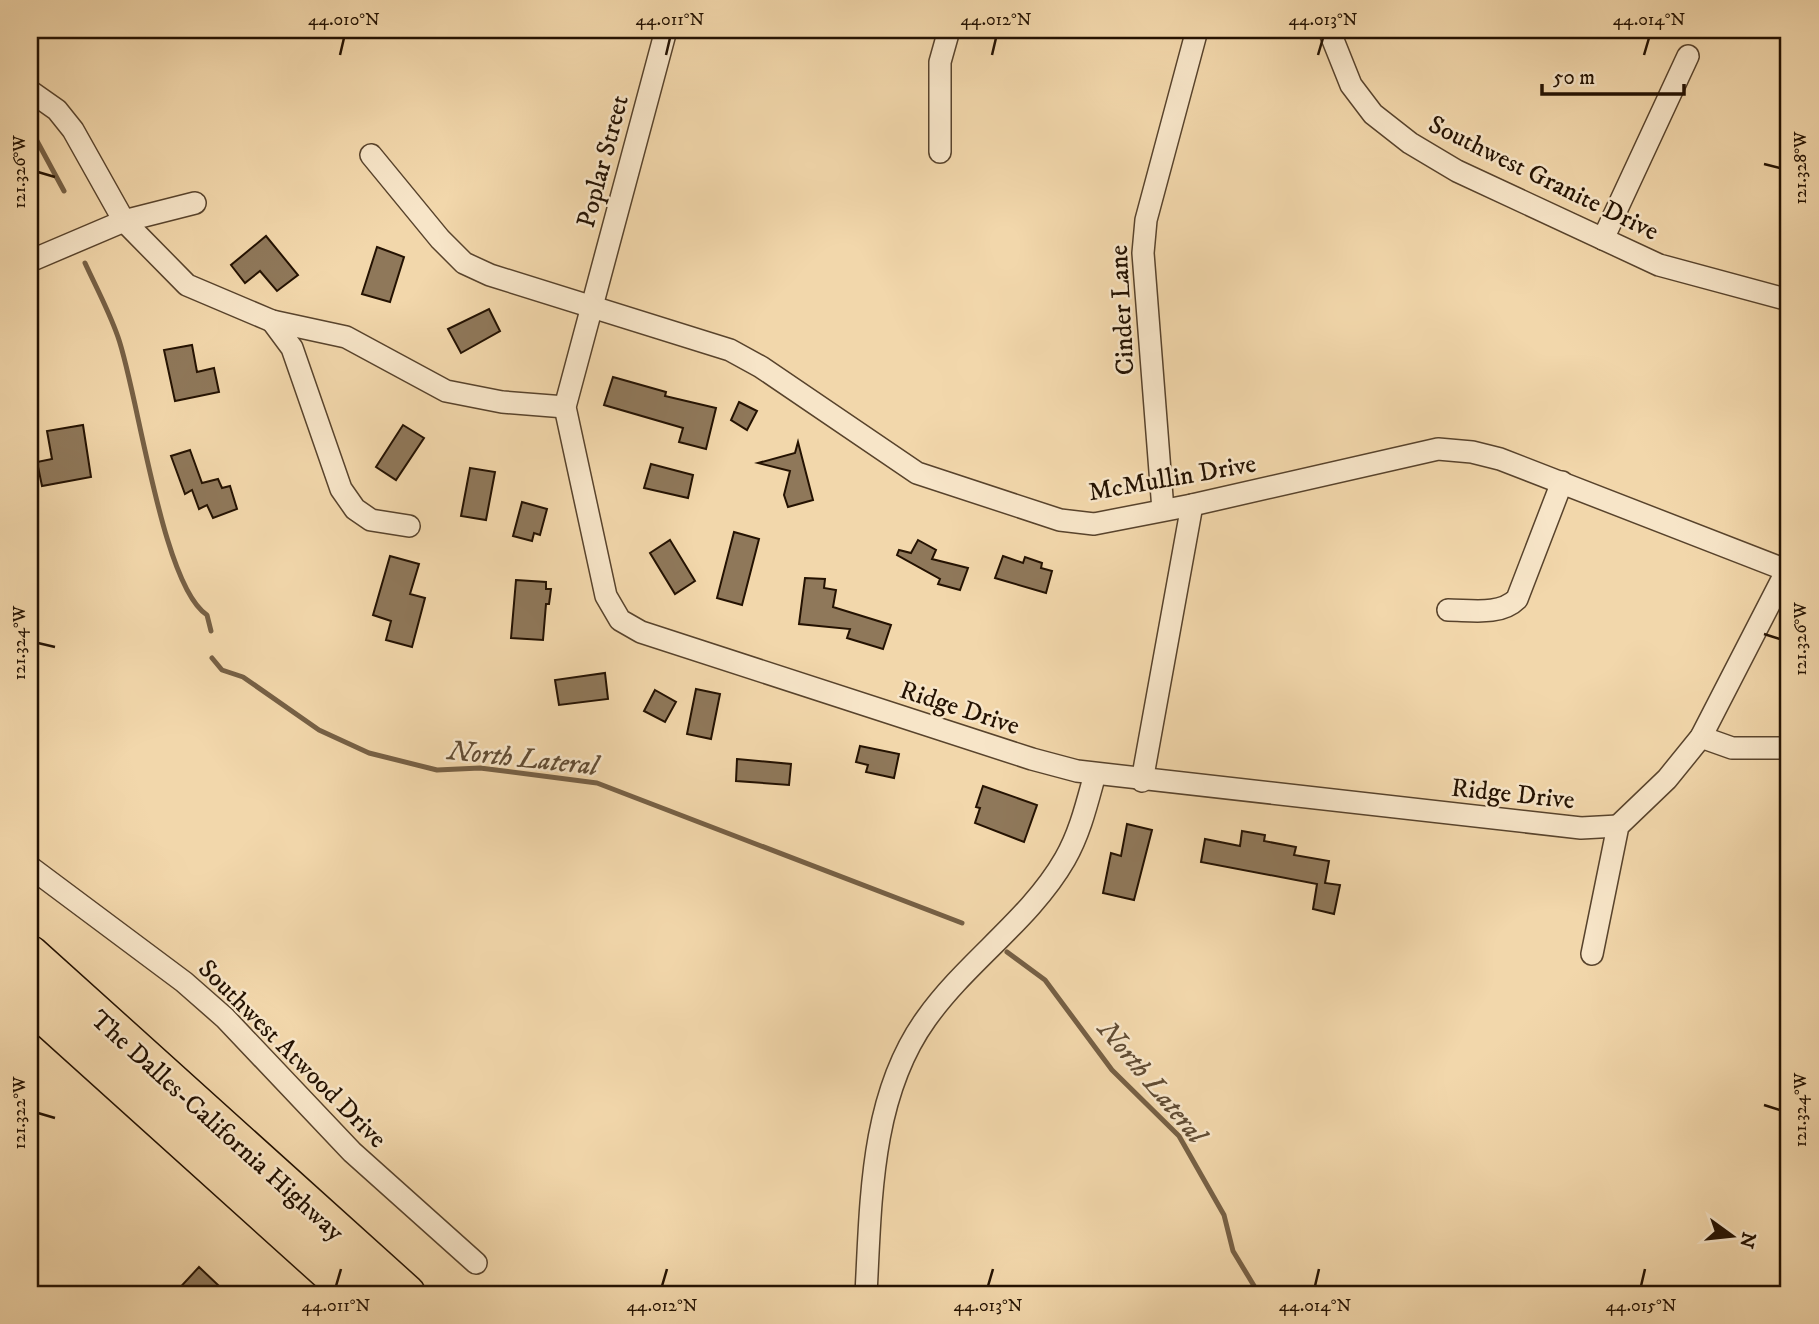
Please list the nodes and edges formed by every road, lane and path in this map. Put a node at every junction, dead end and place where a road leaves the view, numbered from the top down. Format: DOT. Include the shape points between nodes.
graph roads {
  1 [pos="666,30"];
  2 [pos="949,30"];
  3 [pos="1197,30"];
  4 [pos="1334,32"];
  5 [pos="1688,56"];
  6 [pos="30,90"];
  7 [pos="940,152"];
  8 [pos="371,155"];
  9 [pos="195,203"];
  10 [pos="124,221"];
  11 [pos="1603,239"];
  12 [pos="30,261"];
  13 [pos="1789,300"];
  14 [pos="593,307"];
  15 [pos="272,321"];
  16 [pos="565,407"];
  17 [pos="1562,482"];
  18 [pos="1192,505"];
  19 [pos="1163,510"];
  20 [pos="409,526"];
  21 [pos="1788,568"];
  22 [pos="1448,610"];
  23 [pos="1701,737"];
  24 [pos="1789,748"];
  25 [pos="1095,774"];
  26 [pos="1142,781"];
  27 [pos="1618,826"];
  28 [pos="30,867"];
  29 [pos="1592,954"];
  30 [pos="30,955"];
  31 [pos="30,1002"];
  32 [pos="476,1263"];
  33 [pos="354,1294"];
  34 [pos="406,1294"];
  35 [pos="866,1294"];
  1 -- 14 [label="street, Poplar Street"];
  2 -- 7 [label="street" via="940,62"];
  3 -- 19 [label="street, Cinder Lane" via="1146,220 1143,253"];
  4 -- 11 [label="street, Southwest Granite Drive" via="1351,85 1373,114 1410,143 1457,171"];
  5 -- 11 [label="street"];
  6 -- 10 [label="street" via="57,110 73,130"];
  8 -- 14 [label="street, McMullin Drive" via="464,263"];
  9 -- 10 [label="street"];
  10 -- 12 [label="street"];
  10 -- 15 [label="street" via="187,285"];
  11 -- 13 [label="street, Southwest Granite Drive" via="1689,276"];
  14 -- 16 [label="street, Ridge Drive"];
  14 -- 19 [label="street, McMullin Drive" via="730,350 917,473 945,484 1060,520 1094,524"];
  15 -- 16 [label="street" via="346,337 446,391"];
  15 -- 20 [label="street" via="292,348 341,489 355,509 371,520"];
  16 -- 25 [label="street, Ridge Drive" via="606,596 620,620 641,632 1019,755"];
  17 -- 18 [label="street, McMullin Drive" via="1500,459 1438,449"];
  17 -- 21 [label="street, McMullin Drive"];
  17 -- 22 [label="street" via="1510,607"];
  18 -- 19 [label="street, McMullin Drive"];
  18 -- 26 [label="street"];
  21 -- 23 [label="street"];
  23 -- 24 [label="street" via="1732,748"];
  23 -- 27 [label="street" via="1667,779"];
  25 -- 26 [label="street, Ridge Drive"];
  25 -- 35 [label="street" via="1080,828 1051,880 956,981 925,1020 908,1051 887,1108 872,1176"];
  26 -- 27 [label="street, Ridge Drive" via="1581,828"];
  27 -- 29 [label="street"];
  28 -- 32 [label="street, Southwest Atwood Drive" via="225,1017 352,1152"];
  30 -- 34 [label="highway, The Dalles-California Highway"];
  31 -- 33 [label="highway, The Dalles-California Highway"];
}
